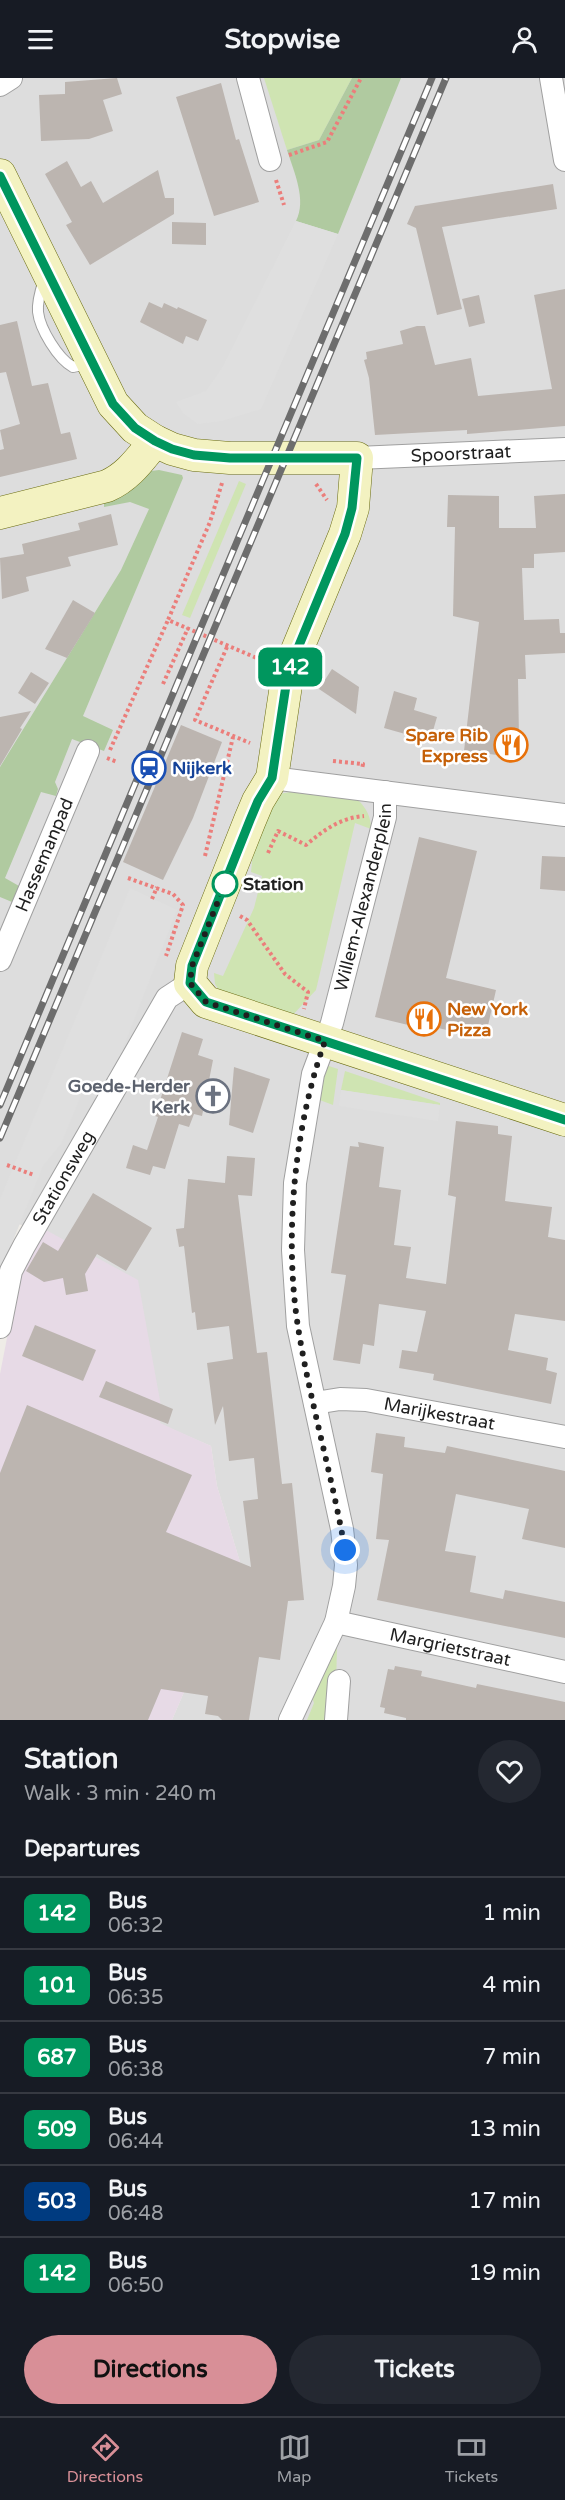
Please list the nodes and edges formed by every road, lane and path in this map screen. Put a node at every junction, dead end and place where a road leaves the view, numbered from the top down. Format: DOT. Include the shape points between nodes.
graph roads {
  1 [pos="11,78"];
  2 [pos="248,78"];
  3 [pos="361,78"];
  4 [pos="551,78"];
  5 [pos="0,85"];
  6 [pos="270,160"];
  7 [pos="565,160"];
  8 [pos="0,176"];
  9 [pos="155,441"];
  10 [pos="565,449"];
  11 [pos="230,458"];
  12 [pos="357,458"];
  13 [pos="0,513"];
  14 [pos="168,620"];
  15 [pos="188,628"];
  16 [pos="288,672"];
  17 [pos="164,684"];
  18 [pos="233,737"];
  19 [pos="97,754"];
  20 [pos="117,762"];
  21 [pos="272,778"];
  22 [pos="385,792"];
  23 [pos="565,815"];
  24 [pos="385,817"];
  25 [pos="205,859"];
  26 [pos="264,863"];
  27 [pos="128,878"];
  28 [pos="157,887"];
  29 [pos="173,894"];
  30 [pos="152,899"];
  31 [pos="240,915"];
  32 [pos="0,960"];
  33 [pos="190,983"];
  34 [pos="328,1032"];
  35 [pos="565,1120"];
  36 [pos="7,1165"];
  37 [pos="34,1175"];
  38 [pos="0,1327"];
  39 [pos="315,1403"];
  40 [pos="565,1437"];
  41 [pos="336,1622"];
  42 [pos="565,1672"];
  43 [pos="339,1682"];
  44 [pos="290,1720"];
  45 [pos="336,1720"];
  1 -- 5 [label="street"];
  2 -- 6 [label="street"];
  3 -- 6 [label="path" via="327,142"];
  4 -- 7 [label="street"];
  8 -- 9 [label="street" via="113,404 135,428"];
  9 -- 11 [label="street" via="194,455"];
  9 -- 13 [label="street" via="119,481"];
  10 -- 12 [label="street, Spoorstraat"];
  11 -- 12 [label="street"];
  11 -- 14 [label="path" via="210,522"];
  12 -- 16 [label="street" via="345,534"];
  14 -- 15 [label="path"];
  14 -- 19 [label="path"];
  15 -- 16 [label="path"];
  15 -- 17 [label="path"];
  16 -- 21 [label="street"];
  18 -- 25 [label="path"];
  19 -- 20 [label="path"];
  19 -- 32 [label="street, Hassemanpad"];
  21 -- 22 [label="street, Willem-Alexanderplein"];
  21 -- 33 [label="street" via="247,827 192,966"];
  22 -- 23 [label="street"];
  22 -- 24 [label="street, Willem-Alexanderplein"];
  24 -- 26 [label="path" via="352,817 331,825 306,845 278,831"];
  24 -- 34 [label="street, Willem-Alexanderplein"];
  27 -- 28 [label="path"];
  28 -- 29 [label="path"];
  28 -- 30 [label="path"];
  31 -- 34 [label="path" via="285,974 308,992 302,1014"];
  33 -- 34 [label="street" via="206,1002"];
  33 -- 38 [label="street, Stationsweg" via="167,998 24,1246 11,1271"];
  34 -- 35 [label="street"];
  34 -- 39 [label="street, Willem-Alexanderplein" via="313,1074 306,1110 293,1222 298,1326"];
  36 -- 37 [label="path"];
  39 -- 40 [label="street, Marijkestraat" via="366,1400"];
  39 -- 41 [label="street, Willem-Alexanderplein" via="345,1550 344,1586"];
  41 -- 42 [label="street, Margrietstraat"];
  41 -- 44 [label="street, Willem-Alexanderplein"];
  43 -- 45 [label="street"];
}
